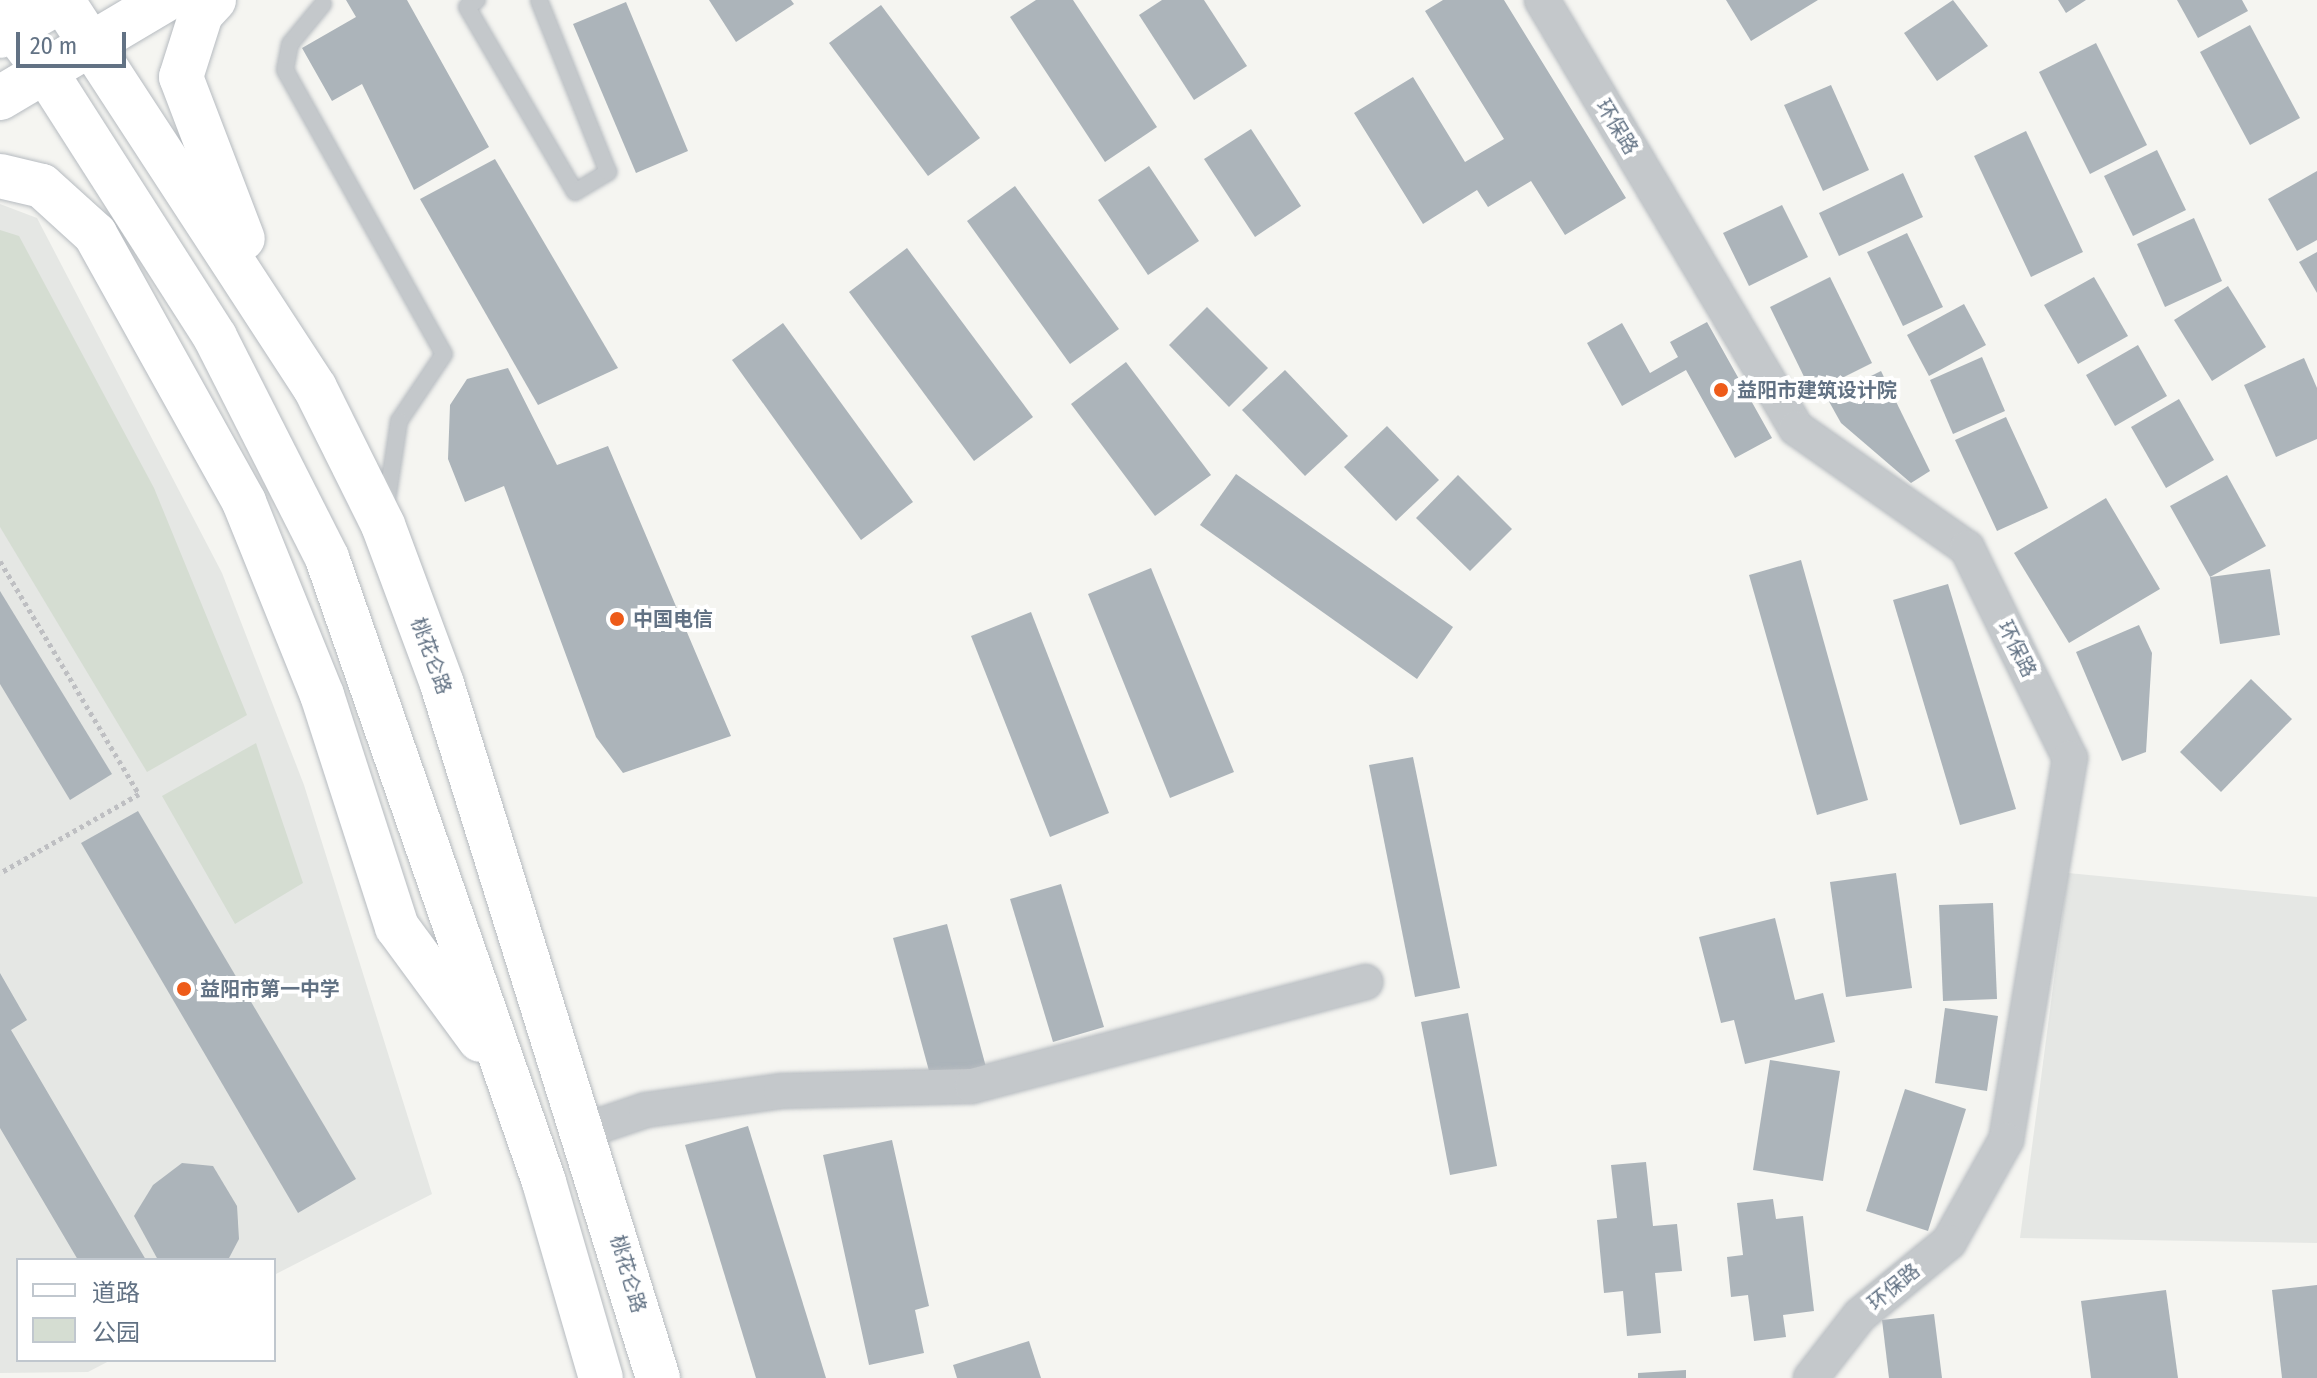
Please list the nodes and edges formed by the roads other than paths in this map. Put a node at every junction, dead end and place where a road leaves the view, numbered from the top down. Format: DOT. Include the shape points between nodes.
graph roads {
  1 [pos="62,0"];
  2 [pos="165,0"];
  3 [pos="214,0"];
  4 [pos="477,0"];
  5 [pos="539,0"];
  6 [pos="1542,0"];
  7 [pos="323,4"];
  8 [pos="5,25"];
  9 [pos="91,44"];
  10 [pos="45,71"];
  11 [pos="0,98"];
  12 [pos="0,176"];
  13 [pos="42,186"];
  14 [pos="149,234"];
  15 [pos="284,341"];
  16 [pos="383,525"];
  17 [pos="1365,982"];
  18 [pos="508,1077"];
  19 [pos="584,1131"];
  20 [pos="601,1378"];
  21 [pos="658,1378"];
  22 [pos="1811,1378"];
  1 -- 8 [label="main road"];
  1 -- 9 [label="main road, 桃花仑路"];
  2 -- 9 [label="main road"];
  3 -- 15 [label="main road" via="201,14 181,77"];
  4 -- 5 [label="lane" via="467,7 575,192 608,172"];
  6 -- 22 [label="street, 环保路" via="1796,428 1967,548 2070,758 2006,1140 1949,1242 1860,1315"];
  7 -- 16 [label="lane" via="290,44 285,70 444,354 399,421"];
  8 -- 10 [label="main road"];
  9 -- 10 [label="main road"];
  9 -- 15 [label="main road, 桃花仑路"];
  10 -- 11 [label="main road"];
  10 -- 14 [label="main road"];
  12 -- 13 [label="main road"];
  13 -- 14 [label="main road"];
  13 -- 18 [label="main road" via="95,234 244,502 322,695 397,927"];
  14 -- 18 [label="main road" via="215,337 327,558"];
  15 -- 16 [label="main road, 桃花仑路" via="315,388"];
  16 -- 19 [label="main road, 桃花仑路" via="442,684"];
  17 -- 19 [label="street" via="972,1086 781,1091 646,1110"];
  18 -- 20 [label="main road"];
  19 -- 21 [label="main road, 桃花仑路"];
}
